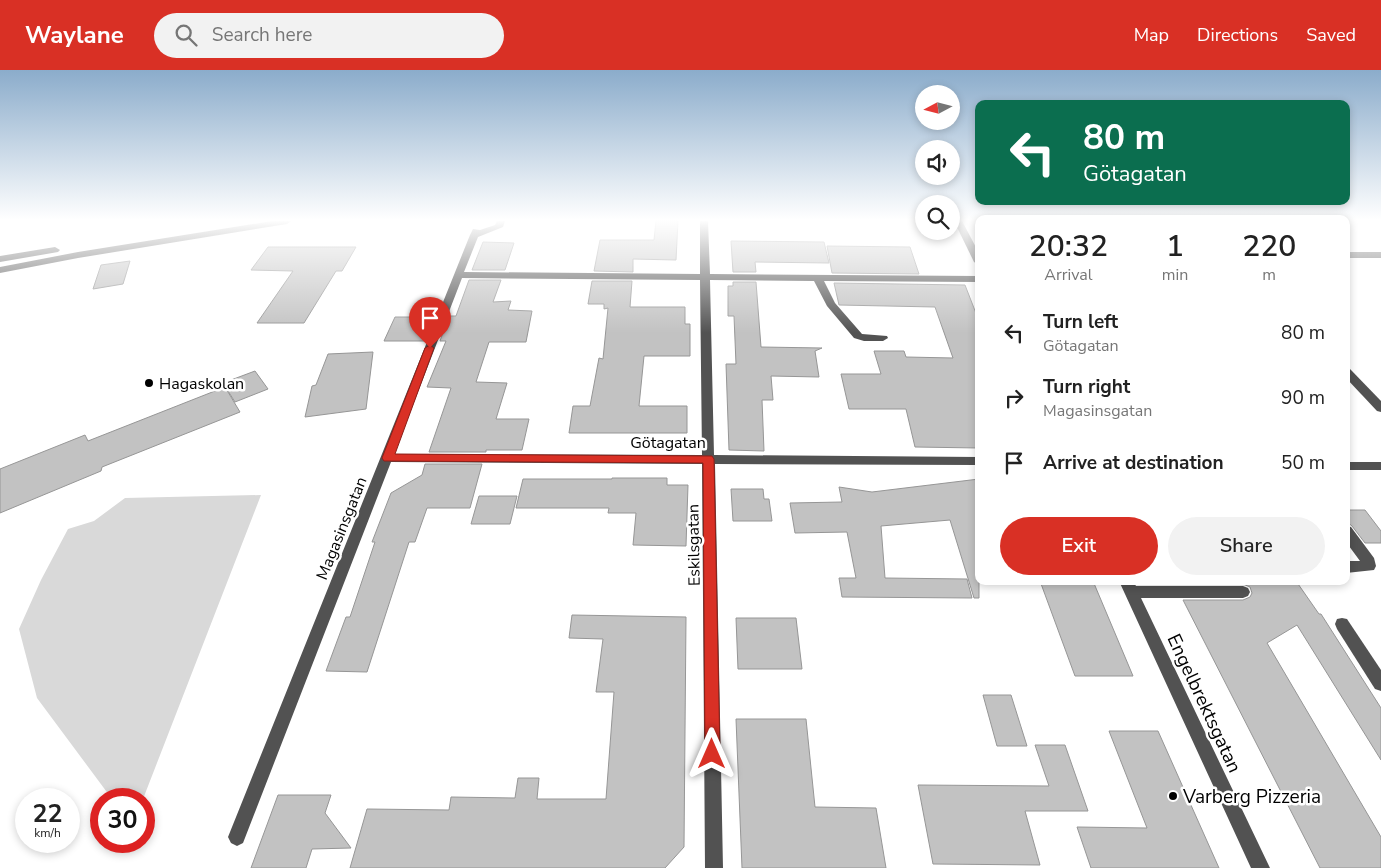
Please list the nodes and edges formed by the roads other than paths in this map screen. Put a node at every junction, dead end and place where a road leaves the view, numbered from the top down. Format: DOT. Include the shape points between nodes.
graph roads {
  1 [pos="61,258"];
  2 [pos="465,258"];
  3 [pos="705,258"];
  4 [pos="0,270"];
  5 [pos="458,275"];
  6 [pos="705,276"];
  7 [pos="817,277"];
  8 [pos="975,279"];
  9 [pos="883,338"];
  10 [pos="1350,375"];
  11 [pos="1381,408"];
  12 [pos="388,458"];
  13 [pos="708,459"];
  14 [pos="975,461"];
  15 [pos="1350,466"];
  16 [pos="1381,466"];
  17 [pos="1350,536"];
  18 [pos="1350,567"];
  19 [pos="1128,586"];
  20 [pos="1243,592"];
  21 [pos="1342,624"];
  22 [pos="1381,684"];
  23 [pos="237,837"];
  24 [pos="714,868"];
  25 [pos="1261,868"];
  1 -- 4 [label="street"];
  2 -- 5 [label="street, Magasinsgatan"];
  3 -- 6 [label="street, Eskilsgatan"];
  5 -- 6 [label="street"];
  5 -- 12 [label="street, Magasinsgatan"];
  6 -- 7 [label="street"];
  6 -- 13 [label="street, Eskilsgatan"];
  7 -- 8 [label="street"];
  7 -- 9 [label="street" via="830,304 858,336"];
  10 -- 11 [label="street"];
  12 -- 13 [label="street, Götagatan"];
  12 -- 23 [label="street, Magasinsgatan"];
  13 -- 14 [label="street, Götagatan"];
  13 -- 24 [label="street, Eskilsgatan"];
  15 -- 16 [label="street"];
  17 -- 18 [label="street" via="1370,566"];
  19 -- 20 [label="street"];
  19 -- 25 [label="street, Engelbrektsgatan"];
  21 -- 22 [label="street"];
}
